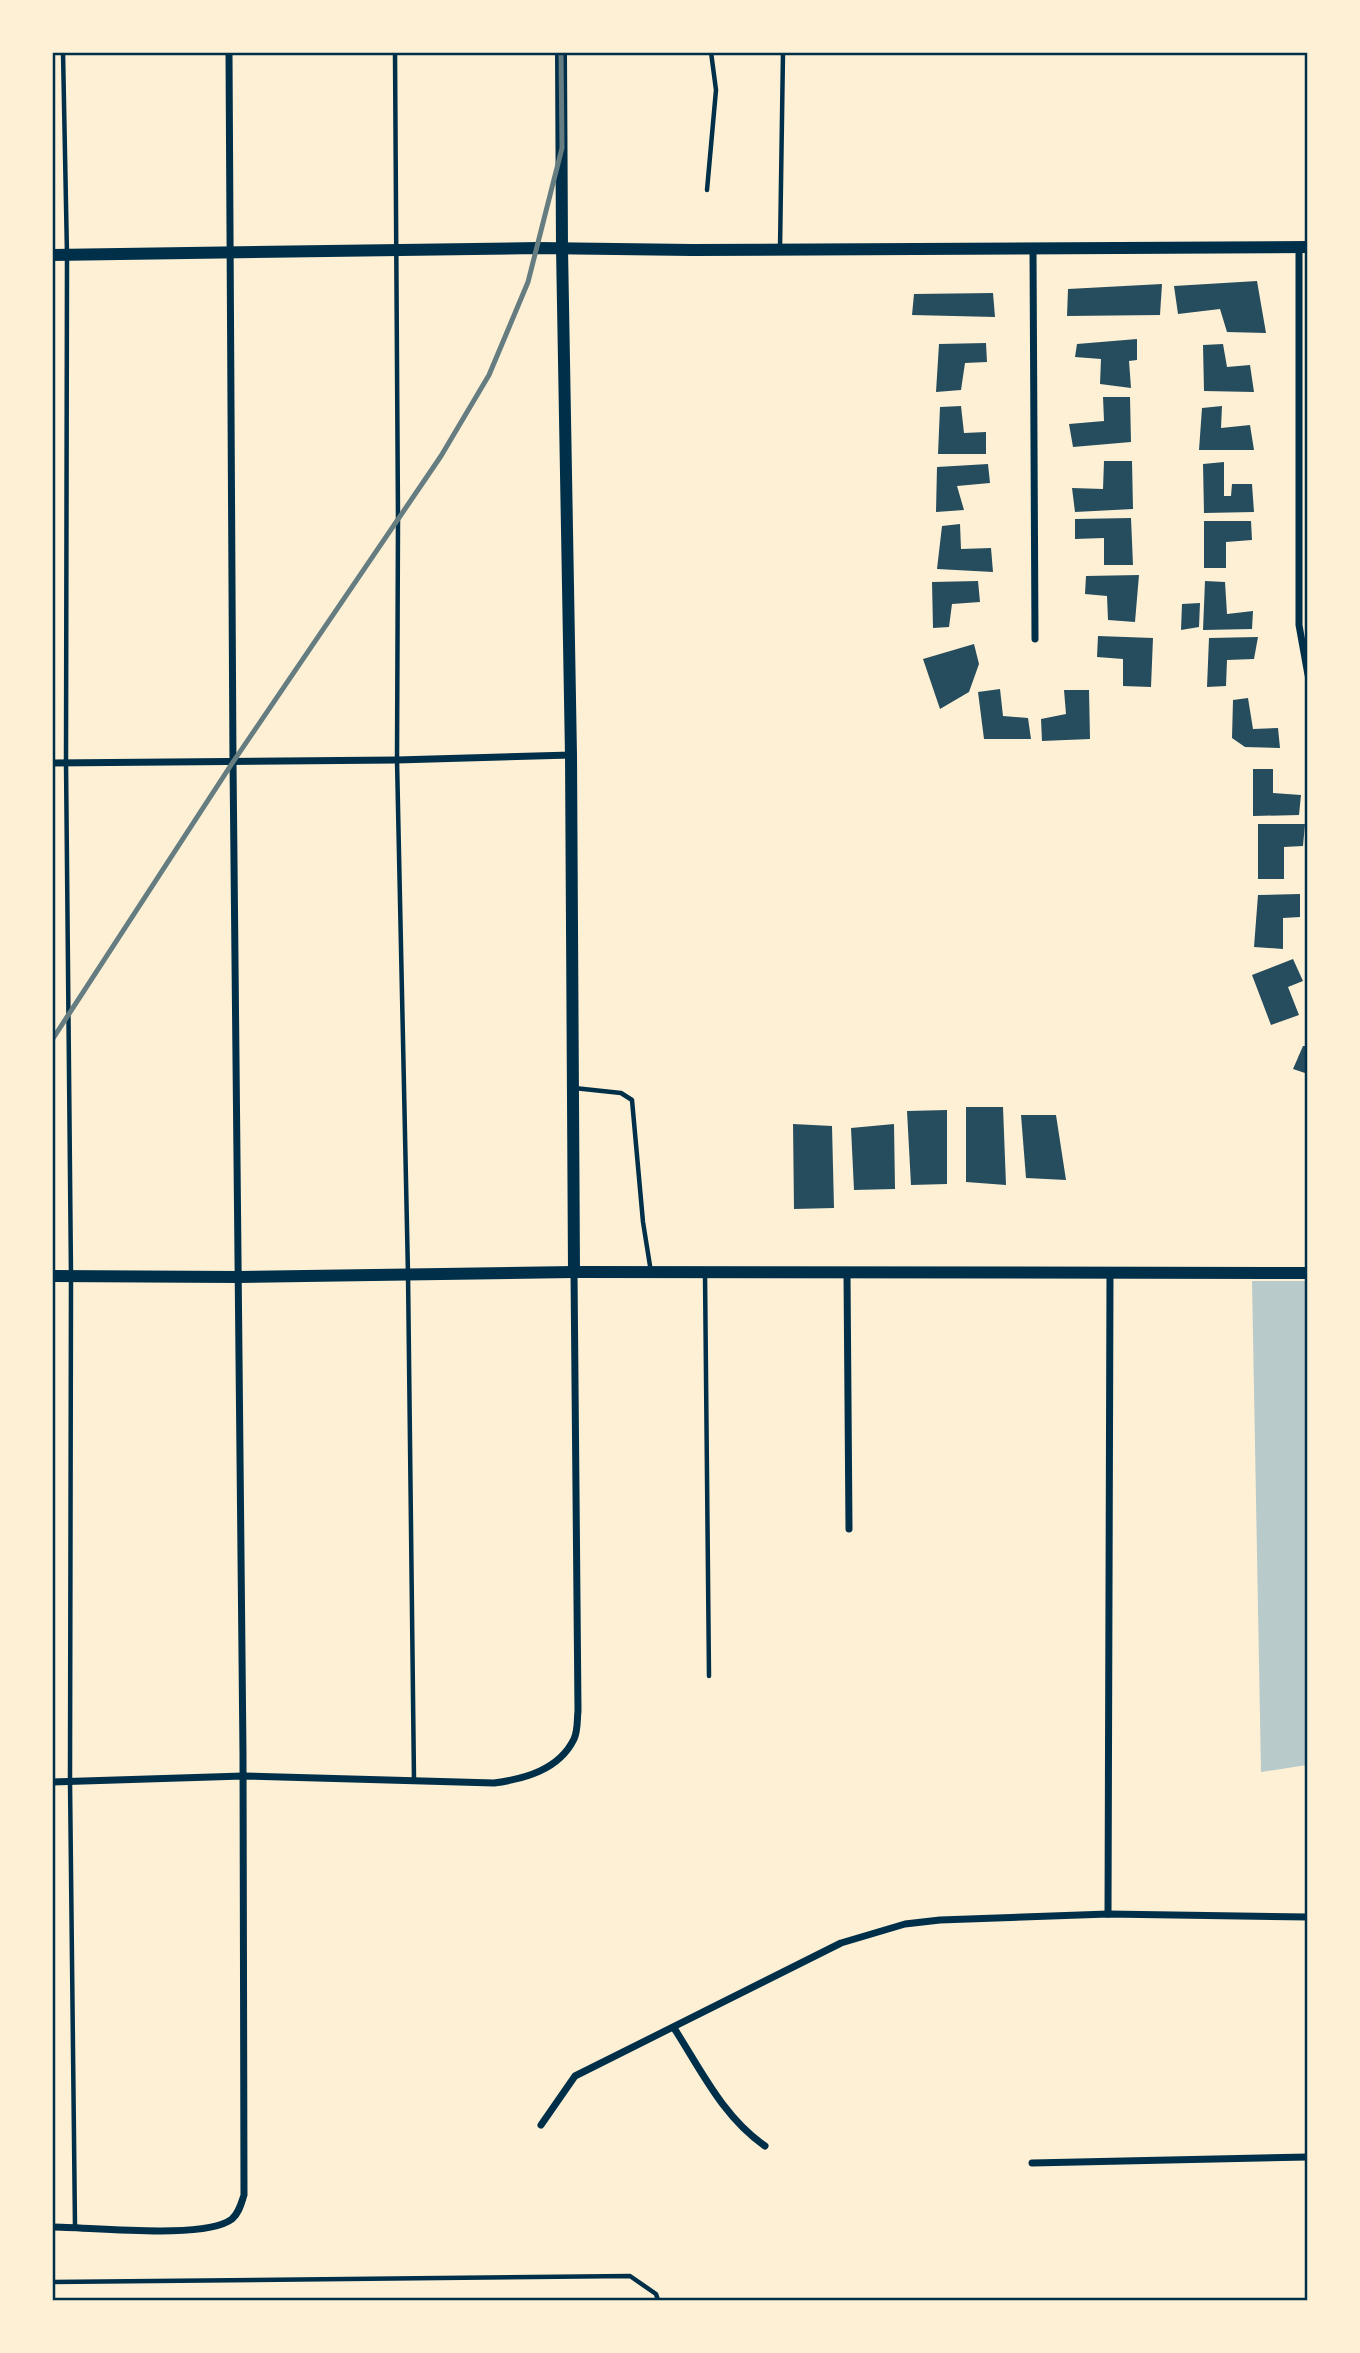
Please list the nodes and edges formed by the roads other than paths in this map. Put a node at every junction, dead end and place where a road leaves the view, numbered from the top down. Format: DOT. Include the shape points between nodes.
graph roads {
  1 [pos="63,52"];
  2 [pos="229,52"];
  3 [pos="395,52"];
  4 [pos="561,52"];
  5 [pos="711,52"];
  6 [pos="783,52"];
  7 [pos="707,190"];
  8 [pos="1303,247"];
  9 [pos="562,248"];
  10 [pos="1033,248"];
  11 [pos="395,250"];
  12 [pos="780,250"];
  13 [pos="232,253"];
  14 [pos="52,255"];
  15 [pos="66,255"];
  16 [pos="1035,639"];
  17 [pos="1307,675"];
  18 [pos="571,755"];
  19 [pos="397,760"];
  20 [pos="52,762"];
  21 [pos="66,762"];
  22 [pos="233,762"];
  23 [pos="573,1088"];
  24 [pos="1110,1271"];
  25 [pos="574,1272"];
  26 [pos="652,1273"];
  27 [pos="705,1273"];
  28 [pos="1307,1273"];
  29 [pos="408,1274"];
  30 [pos="846,1274"];
  31 [pos="52,1276"];
  32 [pos="71,1276"];
  33 [pos="238,1277"];
  34 [pos="849,1529"];
  35 [pos="709,1676"];
  36 [pos="243,1776"];
  37 [pos="414,1780"];
  38 [pos="52,1782"];
  39 [pos="70,1782"];
  40 [pos="1108,1914"];
  41 [pos="1307,1917"];
  42 [pos="674,2028"];
  43 [pos="541,2125"];
  44 [pos="765,2146"];
  45 [pos="1307,2157"];
  46 [pos="1032,2163"];
  47 [pos="52,2227"];
  48 [pos="75,2227"];
  49 [pos="52,2282"];
  50 [pos="658,2301"];
  1 -- 15 [label="lane"];
  2 -- 13 [label="street"];
  3 -- 11 [label="lane"];
  4 -- 9 [label="street"];
  5 -- 7 [label="lane" via="716,90"];
  6 -- 12 [label="lane"];
  8 -- 10 [label="street"];
  8 -- 17 [label="street" via="1299,625"];
  9 -- 11 [label="street"];
  9 -- 12 [label="street"];
  9 -- 18 [label="street"];
  10 -- 12 [label="street"];
  10 -- 16 [label="street"];
  11 -- 13 [label="street"];
  11 -- 19 [label="lane"];
  13 -- 15 [label="street"];
  13 -- 22 [label="street"];
  14 -- 15 [label="street"];
  15 -- 21 [label="lane"];
  18 -- 19 [label="street"];
  18 -- 23 [label="street"];
  19 -- 22 [label="street"];
  19 -- 29 [label="lane"];
  20 -- 21 [label="street"];
  21 -- 22 [label="street"];
  21 -- 32 [label="lane"];
  22 -- 33 [label="street"];
  23 -- 25 [label="street"];
  23 -- 26 [label="lane" via="621,1093 632,1100"];
  24 -- 28 [label="street"];
  24 -- 30 [label="street"];
  24 -- 40 [label="street"];
  25 -- 26 [label="street"];
  25 -- 29 [label="street"];
  25 -- 37 [label="street" via="575,1738 558,1759 534,1775 515,1780"];
  26 -- 27 [label="street"];
  27 -- 30 [label="street"];
  27 -- 35 [label="lane"];
  29 -- 33 [label="street"];
  29 -- 37 [label="lane"];
  30 -- 34 [label="street"];
  31 -- 32 [label="street"];
  32 -- 33 [label="street"];
  32 -- 39 [label="lane"];
  33 -- 36 [label="street"];
  36 -- 37 [label="street"];
  36 -- 39 [label="street"];
  36 -- 48 [label="street" via="244,2195 238,2212 218,2227 188,2231"];
  38 -- 39 [label="street"];
  39 -- 48 [label="lane"];
  40 -- 41 [label="street"];
  40 -- 42 [label="street" via="940,1920 872,1932 841,1943"];
  42 -- 43 [label="street" via="575,2076"];
  42 -- 44 [label="street" via="722,2106"];
  45 -- 46 [label="street"];
  47 -- 48 [label="street"];
  49 -- 50 [label="lane" via="629,2276 656,2294"];
}
